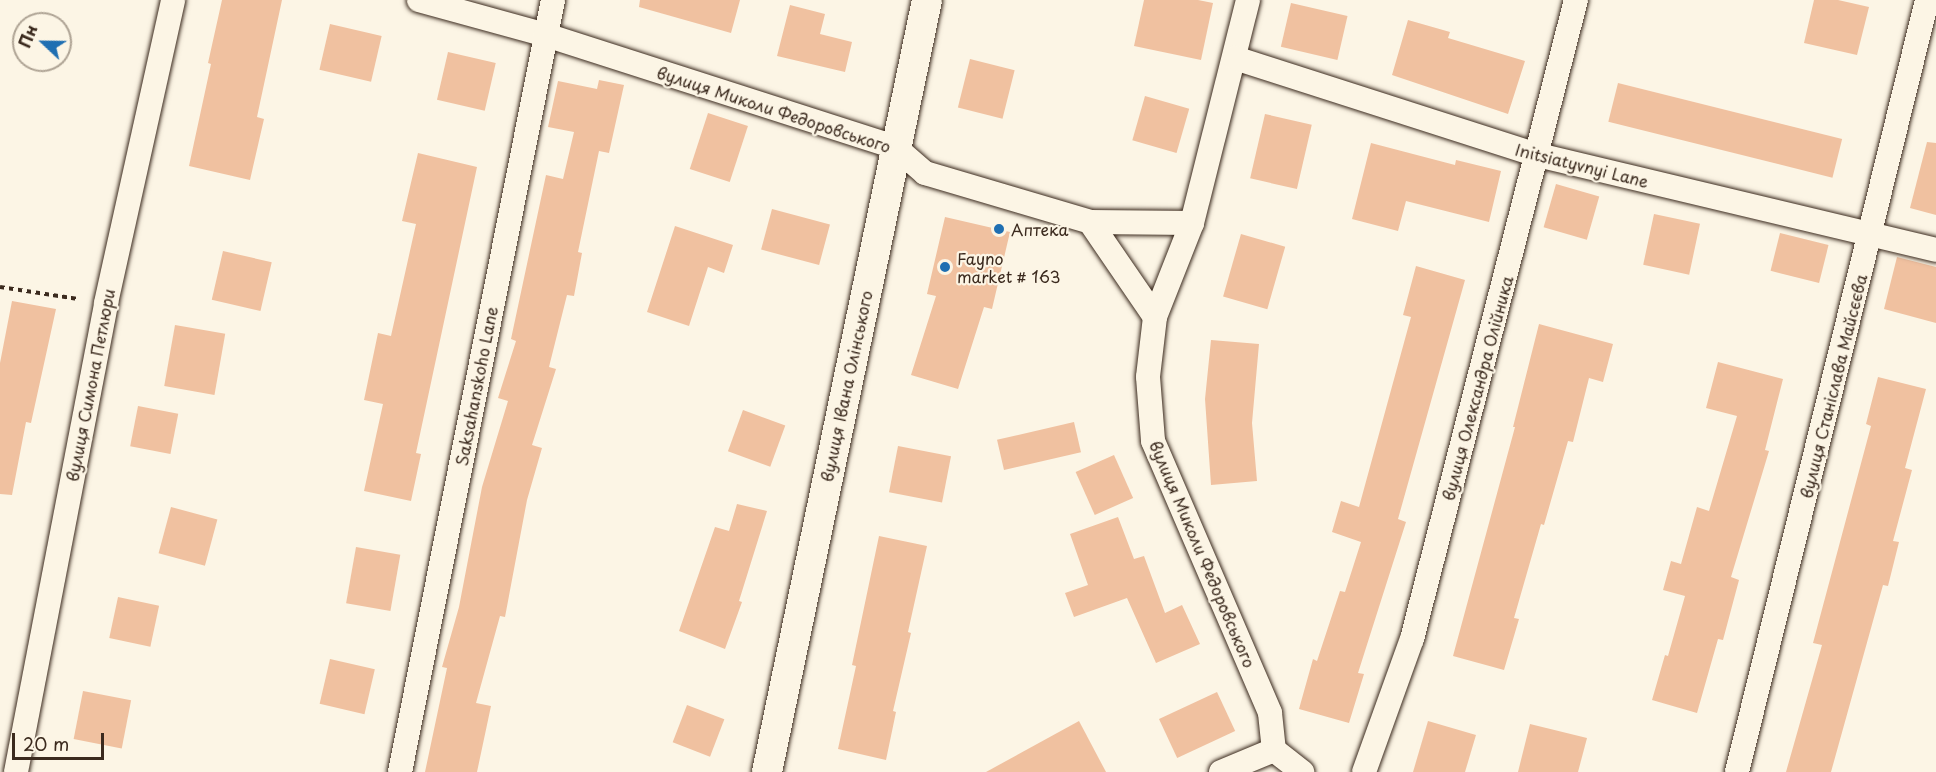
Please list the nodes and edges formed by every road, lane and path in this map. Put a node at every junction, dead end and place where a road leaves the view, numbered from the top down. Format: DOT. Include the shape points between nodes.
graph roads {
  1 [pos="173,0"];
  2 [pos="419,0"];
  3 [pos="553,0"];
  4 [pos="927,0"];
  5 [pos="1248,0"];
  6 [pos="1576,0"];
  7 [pos="1927,0"];
  8 [pos="546,35"];
  9 [pos="1235,58"];
  10 [pos="895,147"];
  11 [pos="1538,155"];
  12 [pos="1090,222"];
  13 [pos="1192,223"];
  14 [pos="1871,235"];
  15 [pos="1936,250"];
  16 [pos="0,287"];
  17 [pos="106,303"];
  18 [pos="1155,317"];
  19 [pos="1274,750"];
  20 [pos="16,772"];
  21 [pos="400,772"];
  22 [pos="767,772"];
  23 [pos="1221,772"];
  24 [pos="1302,772"];
  25 [pos="1364,772"];
  26 [pos="1737,772"];
  1 -- 17 [label="street, вулиця Симона Петлюри"];
  2 -- 8 [label="street, вулиця Миколи Федоровського"];
  3 -- 8 [label="street, Saksahanskoho Lane"];
  4 -- 10 [label="street, вулиця Івана Олінського"];
  5 -- 9 [label="street, вулиця Миколи Федоровського"];
  6 -- 11 [label="street, вулиця Олександра Олійника"];
  7 -- 14 [label="street, вулиця Станіслава Майсєєва"];
  8 -- 10 [label="street, вулиця Миколи Федоровського"];
  8 -- 21 [label="street, Saksahanskoho Lane"];
  9 -- 11 [label="street, Initsiatyvnyi Lane"];
  9 -- 13 [label="street, вулиця Миколи Федоровського"];
  10 -- 12 [label="street, вулиця Миколи Федоровського" via="925,173"];
  10 -- 22 [label="street, вулиця Івана Олінського"];
  11 -- 14 [label="street, Initsiatyvnyi Lane"];
  11 -- 25 [label="street, вулиця Олександра Олійника" via="1412,639"];
  12 -- 13 [label="street, вулиця Миколи Федоровського"];
  12 -- 18 [label="street"];
  13 -- 18 [label="street, вулиця Миколи Федоровського"];
  14 -- 15 [label="street, Initsiatyvnyi Lane"];
  14 -- 26 [label="street, вулиця Станіслава Майсєєва"];
  16 -- 17 [label="path"];
  17 -- 20 [label="street, вулиця Симона Петлюри"];
  18 -- 19 [label="street, вулиця Миколи Федоровського" via="1148,377 1153,441 1270,713"];
  19 -- 23 [label="street"];
  19 -- 24 [label="street"];
}
